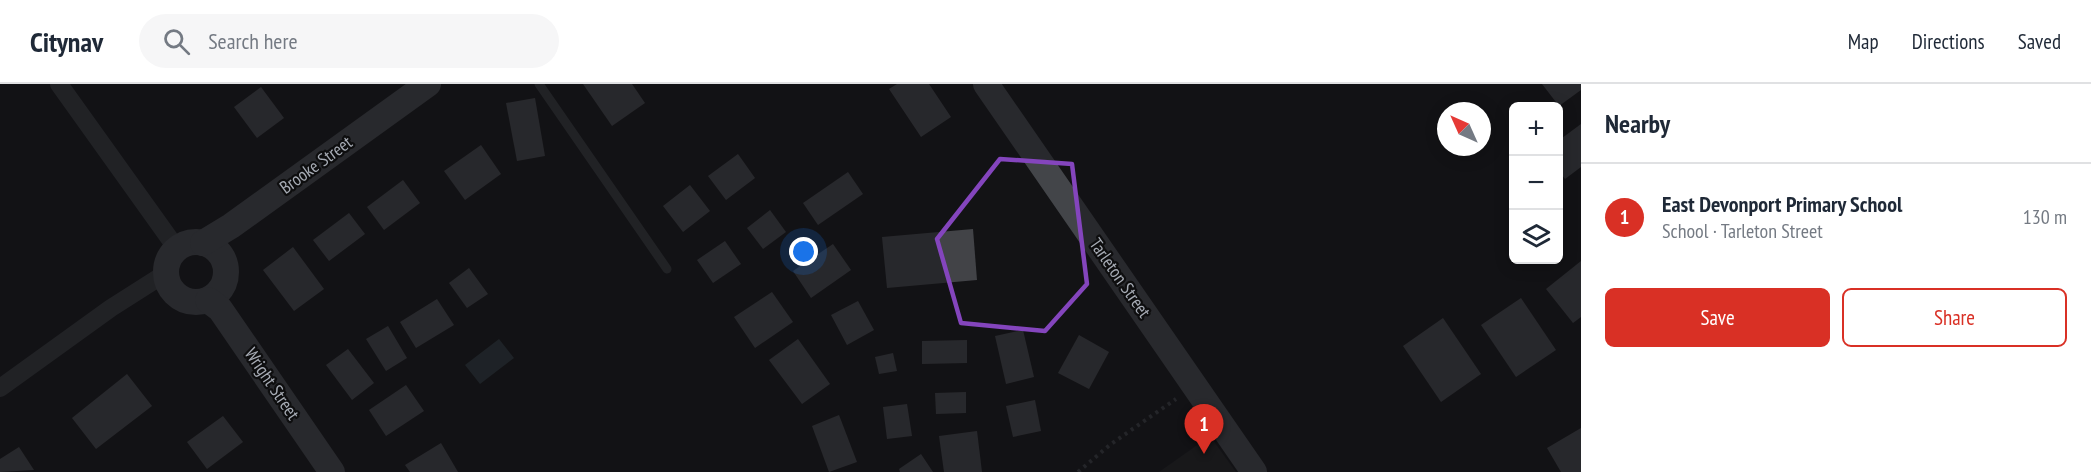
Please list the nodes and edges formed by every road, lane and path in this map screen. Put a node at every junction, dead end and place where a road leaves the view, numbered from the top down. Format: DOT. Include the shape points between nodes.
graph roads {
  1 [pos="59,84"];
  2 [pos="428,84"];
  3 [pos="539,84"];
  4 [pos="993,89"];
  5 [pos="203,243"];
  6 [pos="177,249"];
  7 [pos="667,269"];
  8 [pos="166,273"];
  9 [pos="208,300"];
  10 [pos="1194,385"];
  11 [pos="0,388"];
  12 [pos="332,472"];
  13 [pos="1078,472"];
  14 [pos="1254,472"];
  1 -- 6 [label="street"];
  2 -- 5 [label="street, Brooke Street"];
  3 -- 7 [label="lane"];
  4 -- 10 [label="street, Tarleton Street"];
  5 -- 6 [label="street"];
  5 -- 9 [label="street" via="218,253 225,269 222,287"];
  6 -- 8 [label="street"];
  8 -- 9 [label="street" via="172,291 180,298"];
  8 -- 11 [label="street"];
  9 -- 12 [label="street, Wright Street" via="220,309"];
  10 -- 13 [label="path"];
  10 -- 14 [label="street, Tarleton Street"];
}
